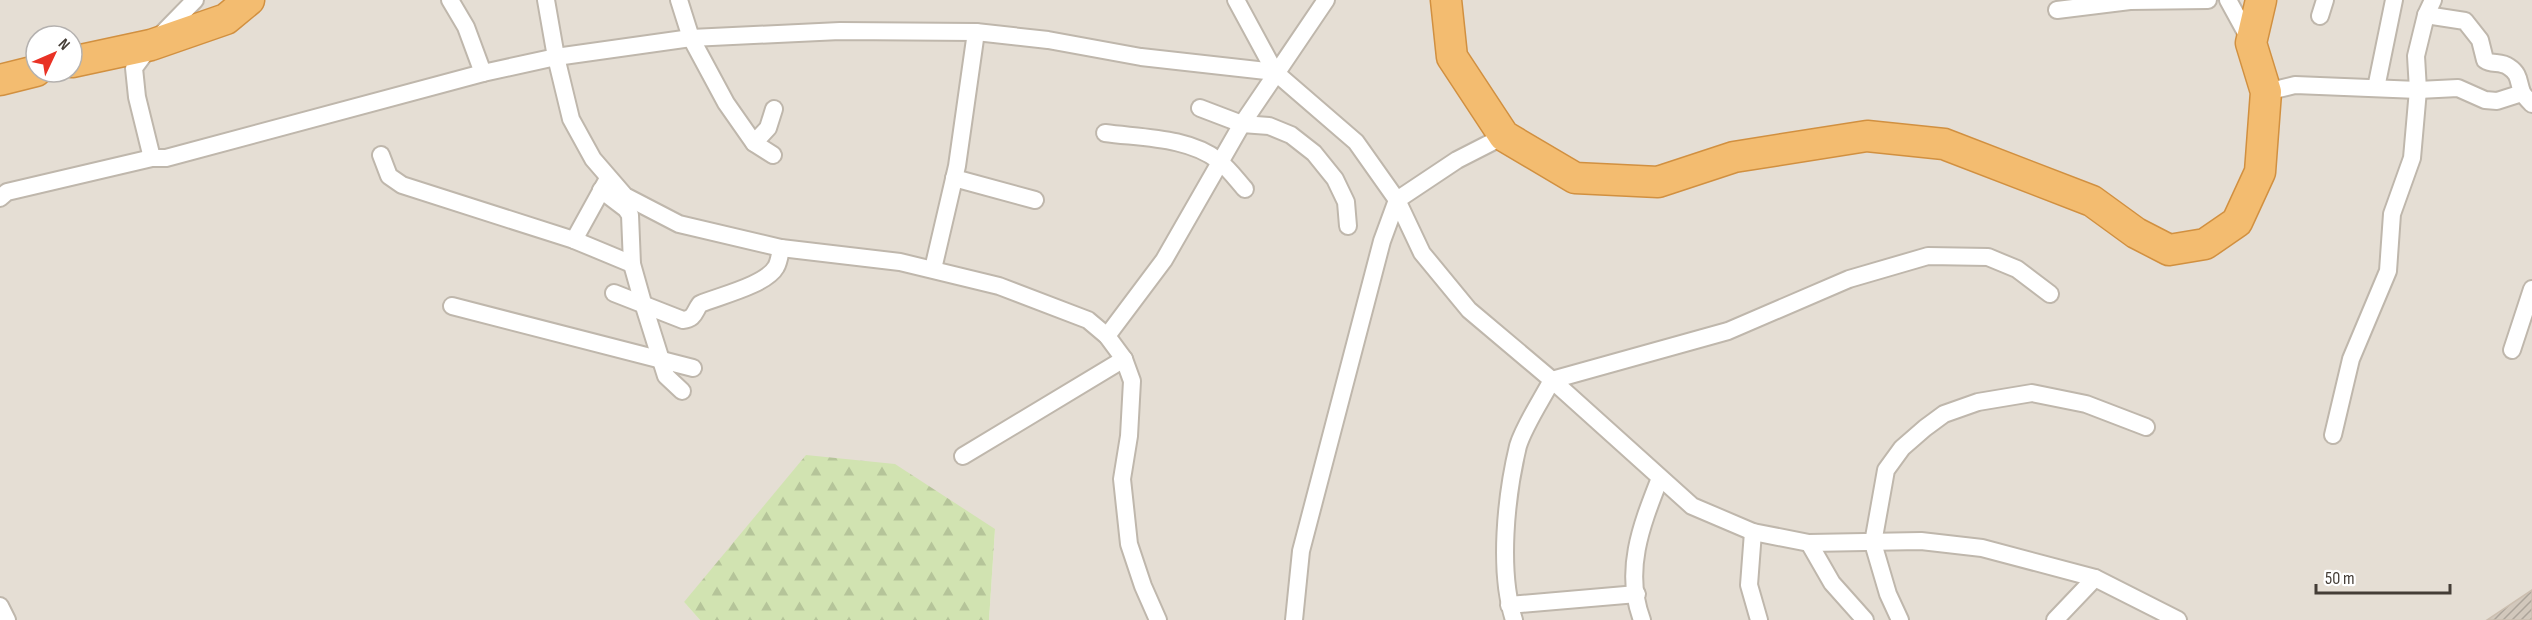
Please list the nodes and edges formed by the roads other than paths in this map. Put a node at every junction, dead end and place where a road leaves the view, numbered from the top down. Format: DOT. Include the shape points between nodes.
graph roads {
  1 [pos="195,0"];
  2 [pos="249,0"];
  3 [pos="450,0"];
  4 [pos="546,0"];
  5 [pos="679,0"];
  6 [pos="1236,0"];
  7 [pos="1326,0"];
  8 [pos="1446,0"];
  9 [pos="2208,0"];
  10 [pos="2228,0"];
  11 [pos="2261,0"];
  12 [pos="2394,0"];
  13 [pos="2429,7"];
  14 [pos="2057,10"];
  15 [pos="976,32"];
  16 [pos="691,38"];
  17 [pos="2251,43"];
  18 [pos="151,45"];
  19 [pos="556,57"];
  20 [pos="84,59"];
  21 [pos="1275,72"];
  22 [pos="483,73"];
  23 [pos="24,74"];
  24 [pos="0,80"];
  25 [pos="2376,88"];
  26 [pos="2418,90"];
  27 [pos="2266,92"];
  28 [pos="2527,98"];
  29 [pos="1200,108"];
  30 [pos="774,109"];
  31 [pos="1242,124"];
  32 [pos="1105,133"];
  33 [pos="1504,136"];
  34 [pos="754,143"];
  35 [pos="381,155"];
  36 [pos="773,155"];
  37 [pos="152,158"];
  38 [pos="1220,162"];
  39 [pos="954,178"];
  40 [pos="605,183"];
  41 [pos="1245,189"];
  42 [pos="0,198"];
  43 [pos="1035,200"];
  44 [pos="1397,200"];
  45 [pos="1348,226"];
  46 [pos="574,240"];
  47 [pos="781,248"];
  48 [pos="632,264"];
  49 [pos="933,268"];
  50 [pos="2532,289"];
  51 [pos="614,293"];
  52 [pos="2050,294"];
  53 [pos="643,303"];
  54 [pos="452,306"];
  55 [pos="1107,336"];
  56 [pos="2512,350"];
  57 [pos="1124,358"];
  58 [pos="661,360"];
  59 [pos="693,368"];
  60 [pos="1552,380"];
  61 [pos="682,391"];
  62 [pos="2146,427"];
  63 [pos="2333,435"];
  64 [pos="963,456"];
  65 [pos="1660,478"];
  66 [pos="1753,532"];
  67 [pos="1809,543"];
  68 [pos="1873,543"];
  69 [pos="2096,578"];
  70 [pos="1637,594"];
  71 [pos="0,606"];
  72 [pos="1512,612"];
  73 [pos="7,620"];
  74 [pos="1158,620"];
  75 [pos="1294,620"];
  76 [pos="1642,620"];
  77 [pos="1760,620"];
  78 [pos="1865,620"];
  79 [pos="1899,620"];
  80 [pos="2055,620"];
  81 [pos="2178,620"];
  1 -- 18 [label="street"];
  2 -- 18 [label="highway" via="226,19"];
  3 -- 22 [label="street" via="466,27"];
  4 -- 19 [label="street"];
  5 -- 16 [label="street"];
  6 -- 21 [label="street"];
  7 -- 21 [label="street"];
  8 -- 33 [label="highway" via="1452,57"];
  9 -- 14 [label="street" via="2130,1"];
  10 -- 17 [label="street"];
  11 -- 17 [label="highway"];
  12 -- 25 [label="street"];
  13 -- 26 [label="street" via="2416,56"];
  13 -- 28 [label="street" via="2465,21 2480,40 2485,60 2509,67 2521,79"];
  15 -- 16 [label="street" via="840,31"];
  15 -- 21 [label="street"];
  15 -- 39 [label="street"];
  16 -- 19 [label="street"];
  16 -- 34 [label="street" via="726,103"];
  17 -- 27 [label="highway"];
  18 -- 20 [label="highway"];
  18 -- 37 [label="street" via="134,68"];
  19 -- 22 [label="street"];
  19 -- 40 [label="street" via="571,119"];
  21 -- 31 [label="street"];
  21 -- 44 [label="street" via="1356,142"];
  22 -- 37 [label="street" via="166,159"];
  23 -- 24 [label="highway"];
  25 -- 26 [label="street"];
  25 -- 27 [label="street" via="2295,85"];
  26 -- 28 [label="street" via="2458,88 2497,101"];
  26 -- 63 [label="street" via="2412,158 2392,214 2388,271 2351,359"];
  27 -- 33 [label="highway" via="2260,172 2237,222 2205,244 2169,250 2136,233 2092,201 1944,144 1867,136 1734,158 1658,182 1575,178"];
  29 -- 31 [label="street"];
  30 -- 34 [label="street" via="768,128"];
  31 -- 38 [label="street"];
  31 -- 45 [label="street" via="1269,126 1291,135 1314,153 1346,202"];
  32 -- 38 [label="street" via="1178,143"];
  33 -- 44 [label="street" via="1456,160"];
  34 -- 36 [label="street"];
  35 -- 46 [label="street" via="389,176 402,185"];
  37 -- 42 [label="street" via="7,192"];
  38 -- 41 [label="street"];
  38 -- 55 [label="street" via="1164,260"];
  39 -- 43 [label="street"];
  39 -- 49 [label="street"];
  40 -- 46 [label="street"];
  40 -- 47 [label="street" via="679,224"];
  40 -- 48 [label="street" via="630,215"];
  44 -- 60 [label="street" via="1422,253 1469,310"];
  44 -- 75 [label="street" via="1382,241 1301,551"];
  46 -- 48 [label="street"];
  47 -- 49 [label="street"];
  47 -- 53 [label="street" via="777,266 767,277 700,304 689,319 682,320"];
  48 -- 53 [label="street"];
  49 -- 55 [label="street" via="999,286 1077,315"];
  50 -- 56 [label="street"];
  51 -- 53 [label="street"];
  52 -- 60 [label="street" via="2017,269 1988,257 1928,256 1850,279 1728,331"];
  53 -- 58 [label="street"];
  54 -- 58 [label="street"];
  55 -- 57 [label="street"];
  57 -- 64 [label="street"];
  57 -- 74 [label="street" via="1132,381 1122,479 1129,544"];
  58 -- 59 [label="street"];
  58 -- 61 [label="street" via="666,376"];
  60 -- 65 [label="street"];
  60 -- 72 [label="street" via="1519,444 1504,531"];
  62 -- 68 [label="street" via="2086,404 2032,393 1978,402 1944,414 1902,448 1886,470"];
  65 -- 66 [label="street" via="1692,506"];
  65 -- 70 [label="street" via="1639,532 1634,570"];
  66 -- 67 [label="street"];
  66 -- 77 [label="street" via="1749,585"];
  67 -- 68 [label="street"];
  67 -- 78 [label="street" via="1832,583"];
  68 -- 69 [label="street" via="1921,541 1982,548"];
  68 -- 79 [label="street"];
  69 -- 80 [label="street"];
  69 -- 81 [label="street"];
  70 -- 72 [label="street"];
  70 -- 76 [label="street"];
  71 -- 73 [label="street"];
}
